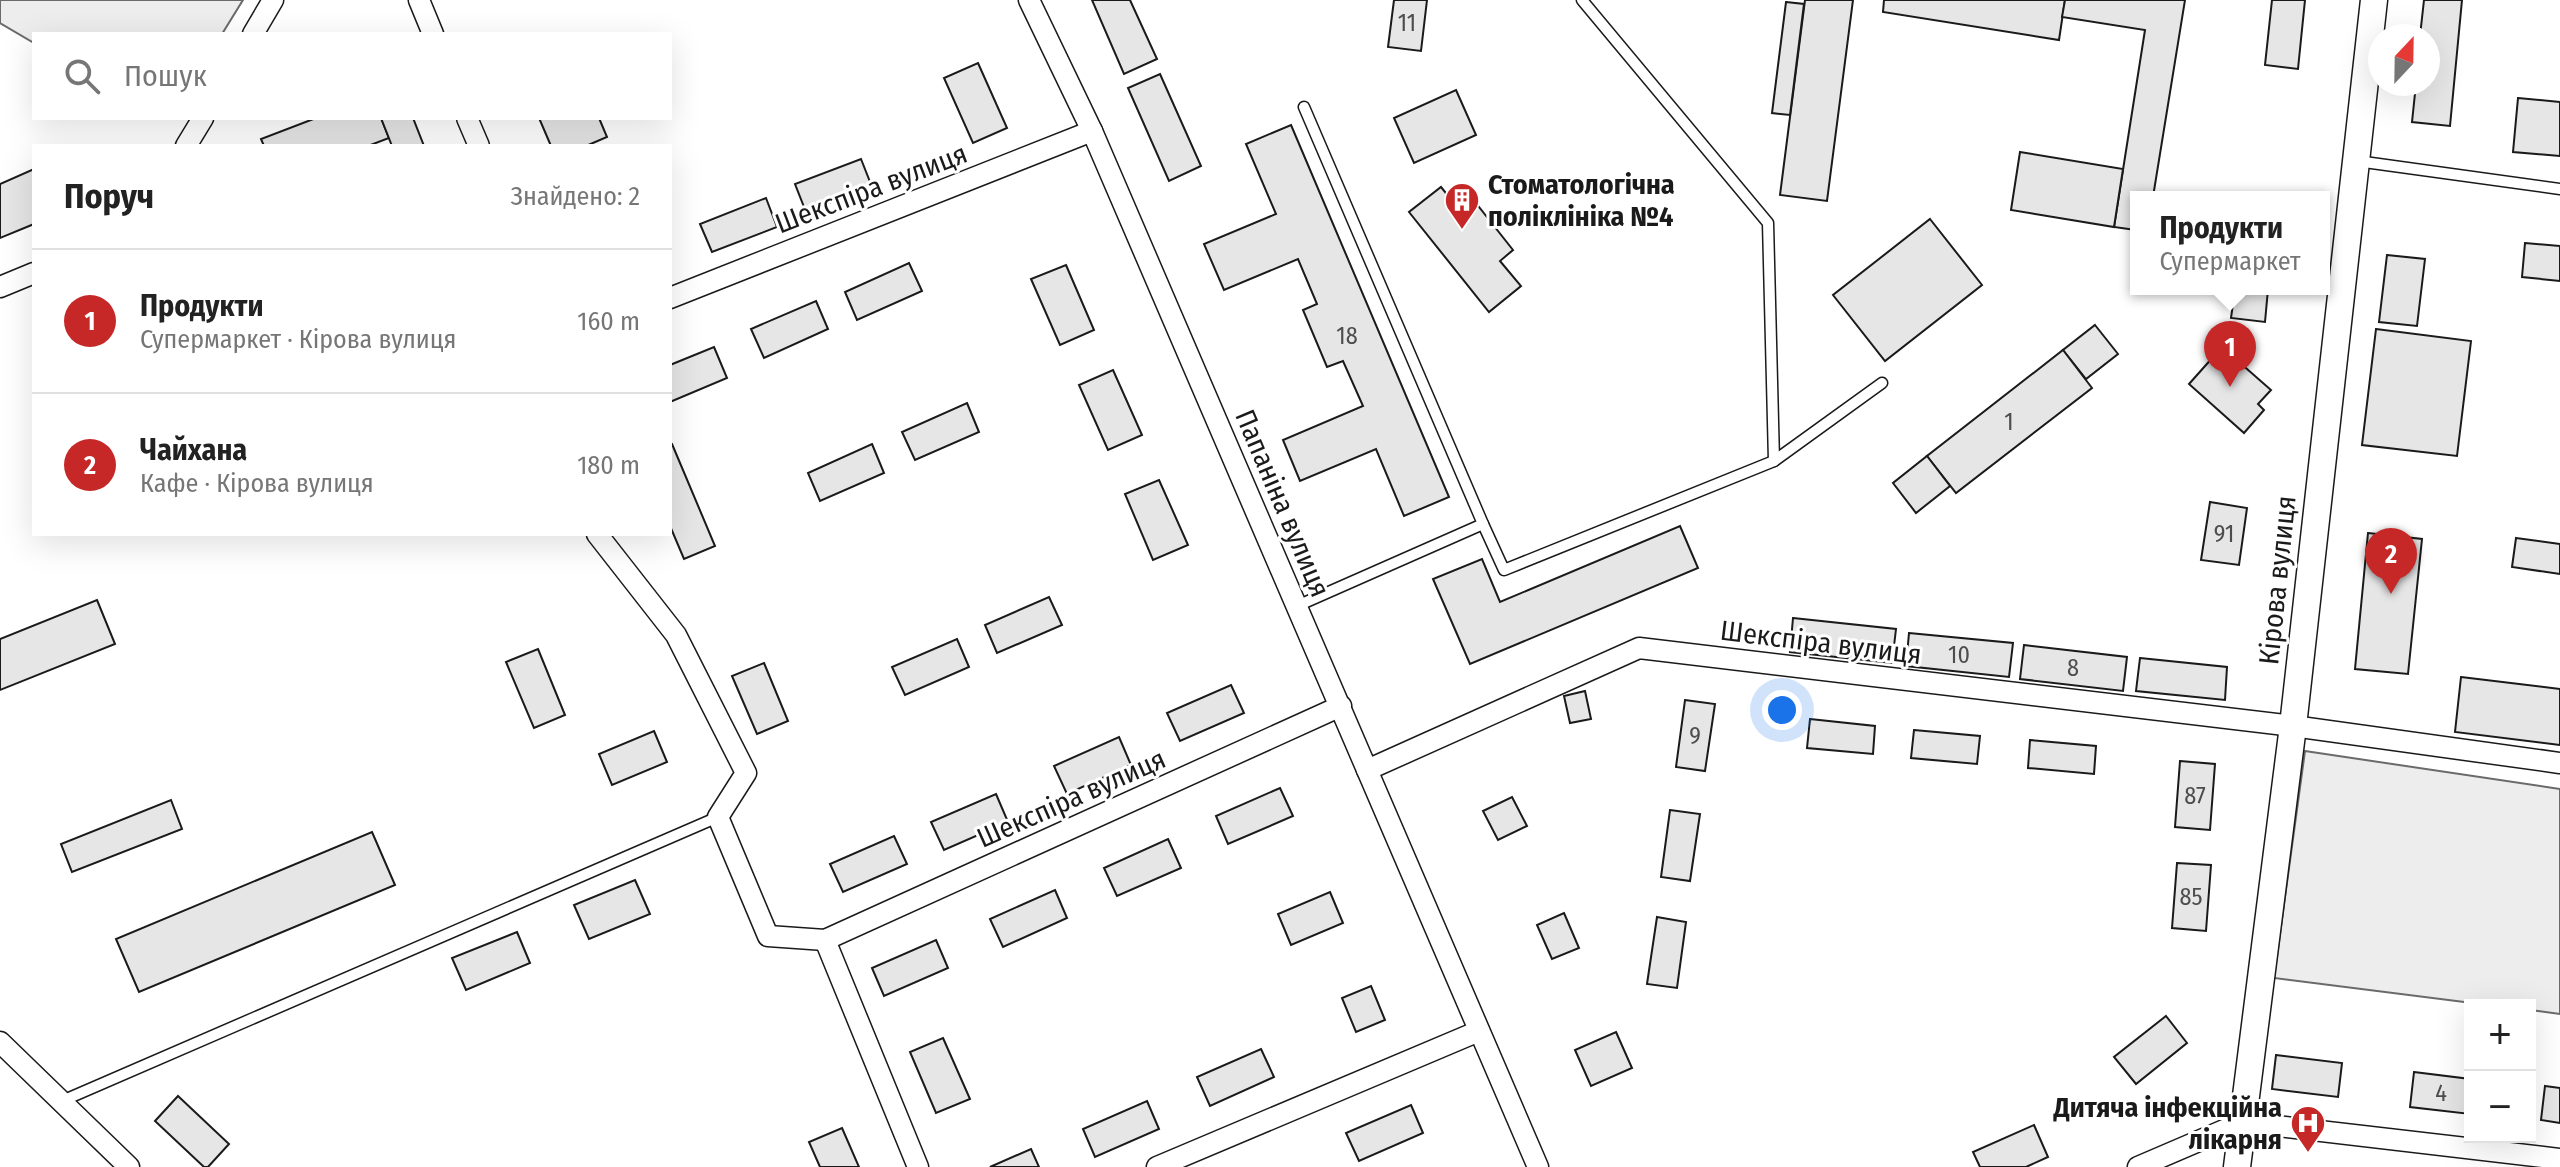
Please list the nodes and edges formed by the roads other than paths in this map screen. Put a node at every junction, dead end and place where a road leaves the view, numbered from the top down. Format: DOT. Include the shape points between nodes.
graph roads {
  1 [pos="273,0"];
  2 [pos="419,0"];
  3 [pos="1029,0"];
  4 [pos="1582,0"];
  5 [pos="2374,0"];
  6 [pos="254,32"];
  7 [pos="432,32"];
  8 [pos="1304,107"];
  9 [pos="202,120"];
  10 [pos="468,120"];
  11 [pos="1092,131"];
  12 [pos="187,144"];
  13 [pos="478,144"];
  14 [pos="2355,161"];
  15 [pos="2560,189"];
  16 [pos="32,274"];
  17 [pos="0,287"];
  18 [pos="672,297"];
  19 [pos="1882,383"];
  20 [pos="1774,461"];
  21 [pos="1483,524"];
  22 [pos="599,536"];
  23 [pos="1297,606"];
  24 [pos="1341,706"];
  25 [pos="2293,726"];
  26 [pos="2560,763"];
  27 [pos="1367,770"];
  28 [pos="718,817"];
  29 [pos="825,940"];
  30 [pos="1479,1031"];
  31 [pos="3,1047"];
  32 [pos="62,1101"];
  33 [pos="2243,1122"];
  34 [pos="2560,1159"];
  35 [pos="2502,1160"];
  36 [pos="129,1167"];
  37 [pos="918,1167"];
  38 [pos="1157,1167"];
  39 [pos="1538,1167"];
  40 [pos="2138,1167"];
  41 [pos="2237,1167"];
  1 -- 6 [label="street"];
  2 -- 7 [label="street"];
  3 -- 11 [label="street, Папаніна вулиця"];
  4 -- 20 [label="lane" via="1768,223"];
  5 -- 14 [label="street, Кірова вулиця"];
  8 -- 21 [label="lane"];
  9 -- 12 [label="street"];
  10 -- 13 [label="street"];
  11 -- 18 [label="street, Шекспіра вулиця"];
  11 -- 23 [label="street, Папаніна вулиця"];
  14 -- 15 [label="lane"];
  14 -- 25 [label="street, Кірова вулиця"];
  16 -- 17 [label="street"];
  19 -- 20 [label="lane"];
  20 -- 21 [label="lane" via="1504,570"];
  21 -- 23 [label="lane"];
  22 -- 28 [label="street" via="676,635 746,773"];
  23 -- 24 [label="street, Папаніна вулиця"];
  24 -- 27 [label="street, Папаніна вулиця"];
  24 -- 29 [label="street, Шекспіра вулиця"];
  25 -- 26 [label="street, Шекспіра вулиця"];
  25 -- 27 [label="street, Шекспіра вулиця" via="1639,648"];
  25 -- 33 [label="street, Кірова вулиця"];
  27 -- 30 [label="street, Папаніна вулиця"];
  28 -- 29 [label="street" via="768,936"];
  28 -- 32 [label="lane"];
  29 -- 37 [label="street"];
  30 -- 38 [label="street"];
  30 -- 39 [label="street, Папаніна вулиця"];
  31 -- 32 [label="street"];
  32 -- 36 [label="street"];
  33 -- 35 [label="street"];
  33 -- 40 [label="street"];
  33 -- 41 [label="street, Кірова вулиця"];
  34 -- 35 [label="street"];
}
